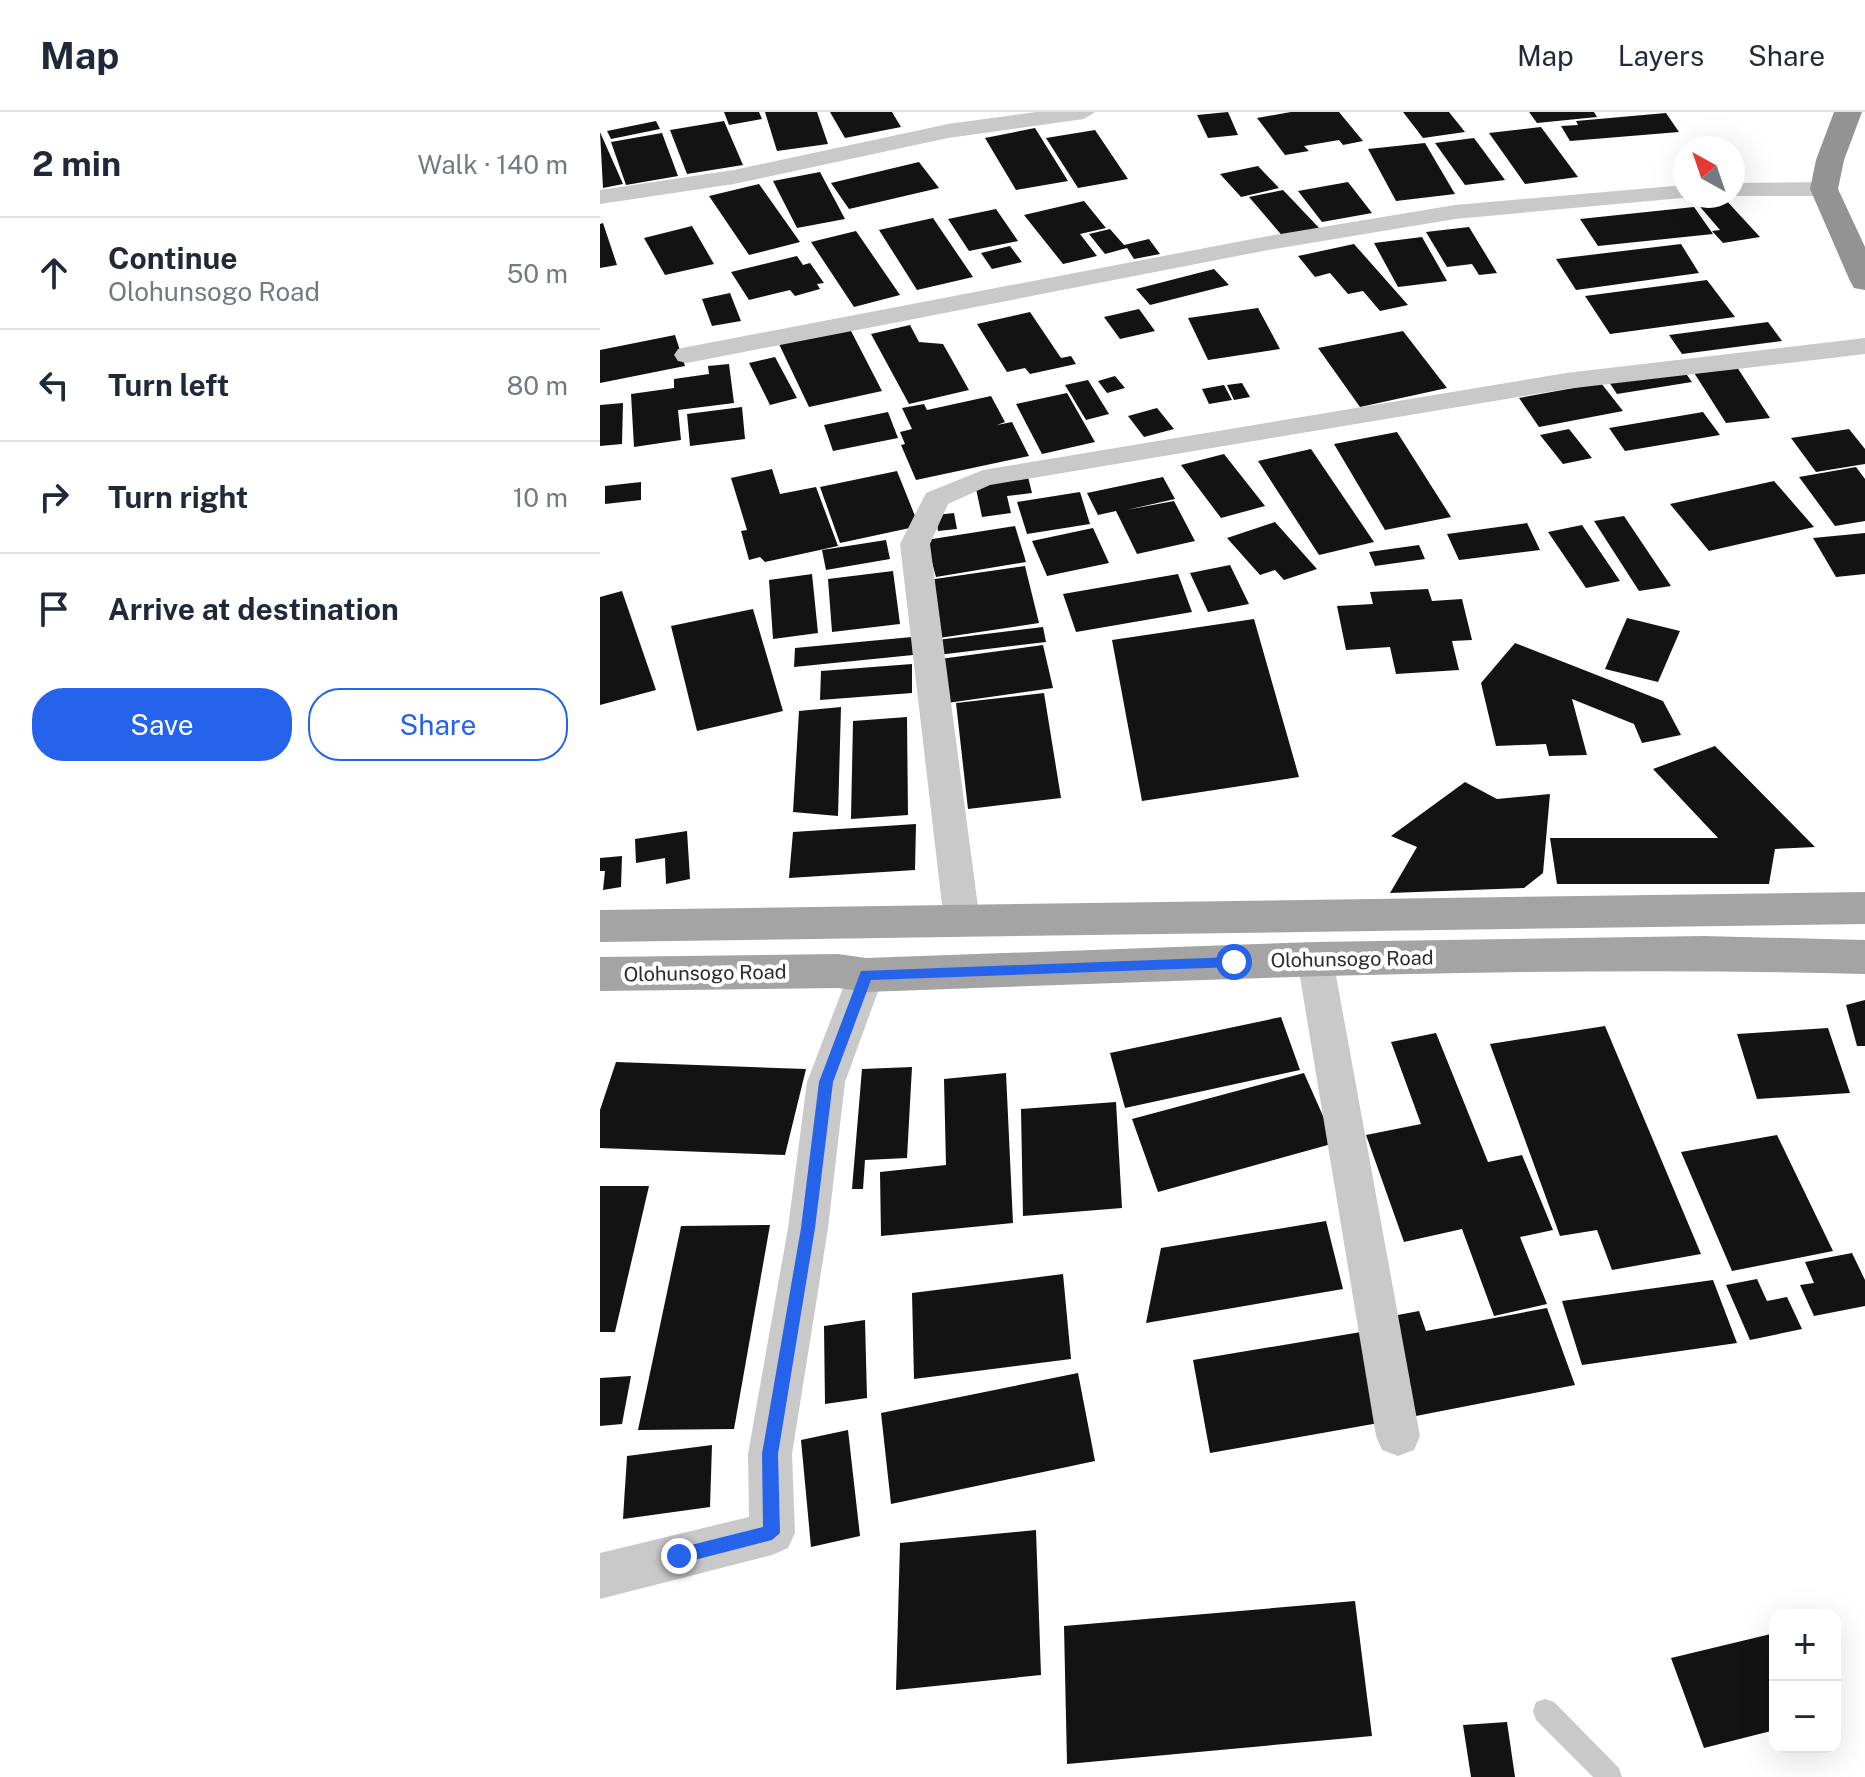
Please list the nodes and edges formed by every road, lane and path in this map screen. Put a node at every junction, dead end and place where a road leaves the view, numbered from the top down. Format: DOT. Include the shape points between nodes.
graph roads {
  1 [pos="1084,112"];
  2 [pos="1848,112"];
  3 [pos="945,121"];
  4 [pos="1865,156"];
  5 [pos="1824,189"];
  6 [pos="1745,190"];
  7 [pos="1673,193"];
  8 [pos="600,197"];
  9 [pos="1865,281"];
  10 [pos="1865,346"];
  11 [pos="687,355"];
  12 [pos="1865,908"];
  13 [pos="962,922"];
  14 [pos="600,926"];
  15 [pos="1865,957"];
  16 [pos="1315,959"];
  17 [pos="600,974"];
  18 [pos="866,975"];
  19 [pos="1398,1436"];
  20 [pos="600,1576"];
  21 [pos="1545,1711"];
  22 [pos="1610,1777"];
  1 -- 3 [label="street"];
  2 -- 4 [label="highway"];
  2 -- 5 [label="highway"];
  3 -- 8 [label="street" via="734,177"];
  5 -- 6 [label="street"];
  5 -- 9 [label="highway"];
  7 -- 11 [label="street" via="1455,212"];
  10 -- 13 [label="street" via="1396,407 983,478 936,499 915,544"];
  12 -- 13 [label="main road"];
  13 -- 14 [label="main road"];
  15 -- 16 [label="main road, Olohunsogo Road" via="1704,953"];
  16 -- 18 [label="main road, Olohunsogo Road"];
  16 -- 19 [label="street"];
  17 -- 18 [label="main road, Olohunsogo Road"];
  18 -- 20 [label="street" via="826,1082 770,1454 772,1533"];
  21 -- 22 [label="lane"];
}
